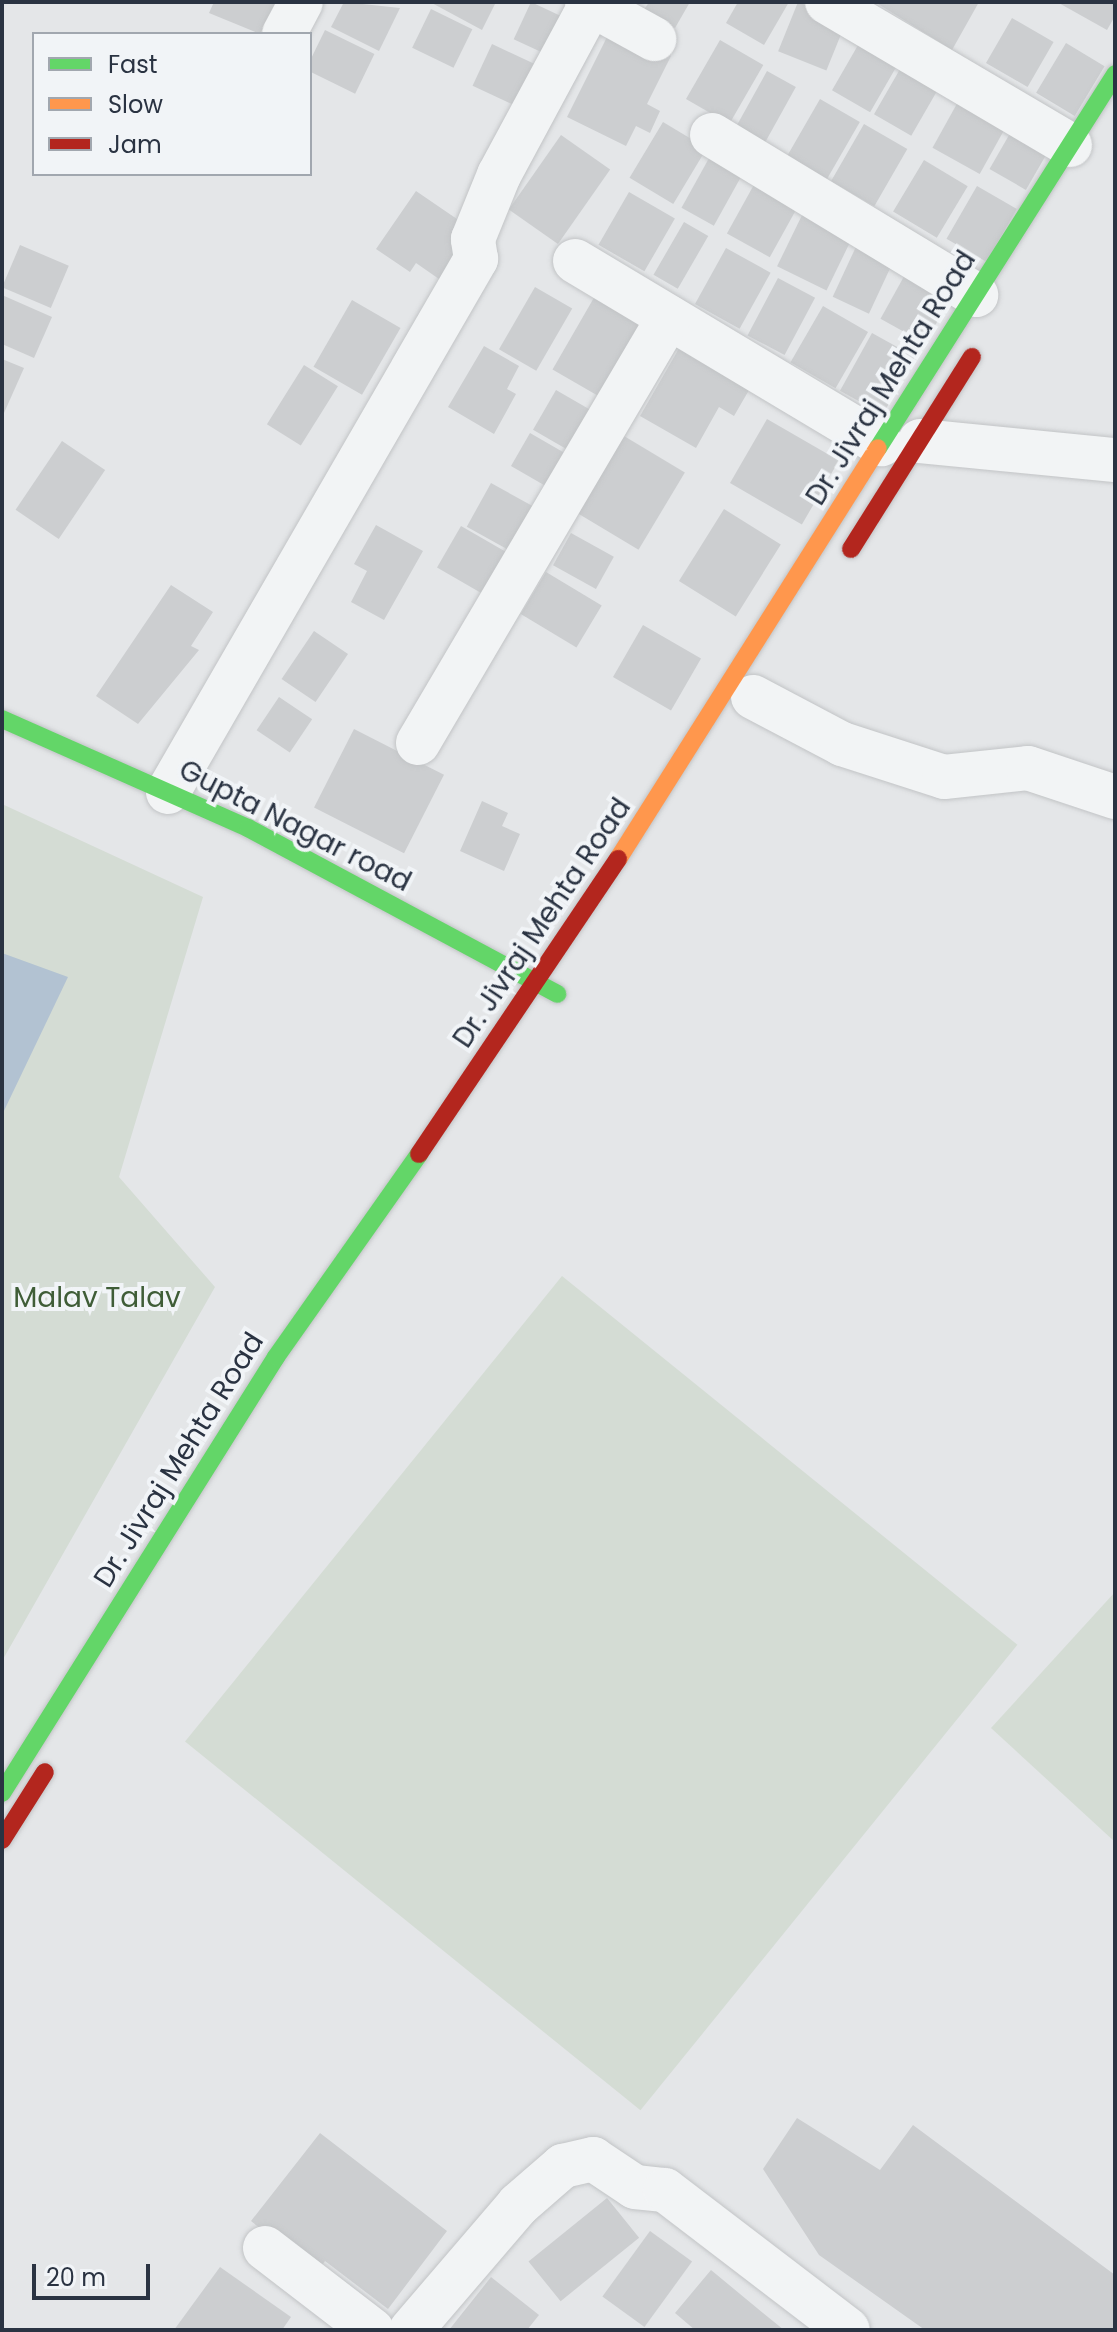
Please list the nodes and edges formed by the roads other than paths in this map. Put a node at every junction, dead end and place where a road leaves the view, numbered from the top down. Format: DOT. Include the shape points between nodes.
graph roads {
  1 [pos="301,2"];
  2 [pos="827,2"];
  3 [pos="589,3"];
  4 [pos="285,32"];
  5 [pos="654,39"];
  6 [pos="1115,74"];
  7 [pos="712,135"];
  8 [pos="1070,145"];
  9 [pos="575,261"];
  10 [pos="981,316"];
  11 [pos="669,317"];
  12 [pos="901,443"];
  13 [pos="1115,460"];
  14 [pos="841,564"];
  15 [pos="753,697"];
  16 [pos="2,719"];
  17 [pos="418,743"];
  18 [pos="168,792"];
  19 [pos="1115,797"];
  20 [pos="538,985"];
  21 [pos="557,994"];
  22 [pos="450,1147"];
  23 [pos="379,1249"];
  24 [pos="60,1748"];
  25 [pos="2,1793"];
  26 [pos="2,1840"];
  27 [pos="265,2248"];
  28 [pos="372,2330"];
  29 [pos="411,2330"];
  30 [pos="848,2330"];
  1 -- 4 [label="street"];
  2 -- 8 [label="street"];
  3 -- 5 [label="street"];
  3 -- 18 [label="street" via="499,175 473,239 476,259"];
  6 -- 8 [label="main road, Dr. Jivraj Mehta Road"];
  7 -- 10 [label="street"];
  8 -- 10 [label="main road, Dr. Jivraj Mehta Road"];
  9 -- 11 [label="street"];
  10 -- 12 [label="main road, Dr. Jivraj Mehta Road"];
  10 -- 12 [label="main road"];
  11 -- 12 [label="street"];
  11 -- 17 [label="street"];
  12 -- 13 [label="street"];
  12 -- 14 [label="main road"];
  12 -- 20 [label="main road, Dr. Jivraj Mehta Road"];
  15 -- 19 [label="street" via="842,744 944,777 1028,768"];
  16 -- 18 [label="main road, Gupta Nagar road"];
  18 -- 20 [label="main road, Gupta Nagar road"];
  20 -- 21 [label="main road, Gupta Nagar road"];
  20 -- 25 [label="main road, Dr. Jivraj Mehta Road" via="276,1357"];
  22 -- 23 [label="main road"];
  24 -- 26 [label="main road"];
  27 -- 28 [label="street"];
  29 -- 30 [label="street" via="518,2205 563,2166 593,2159 635,2187 665,2190"];
}
